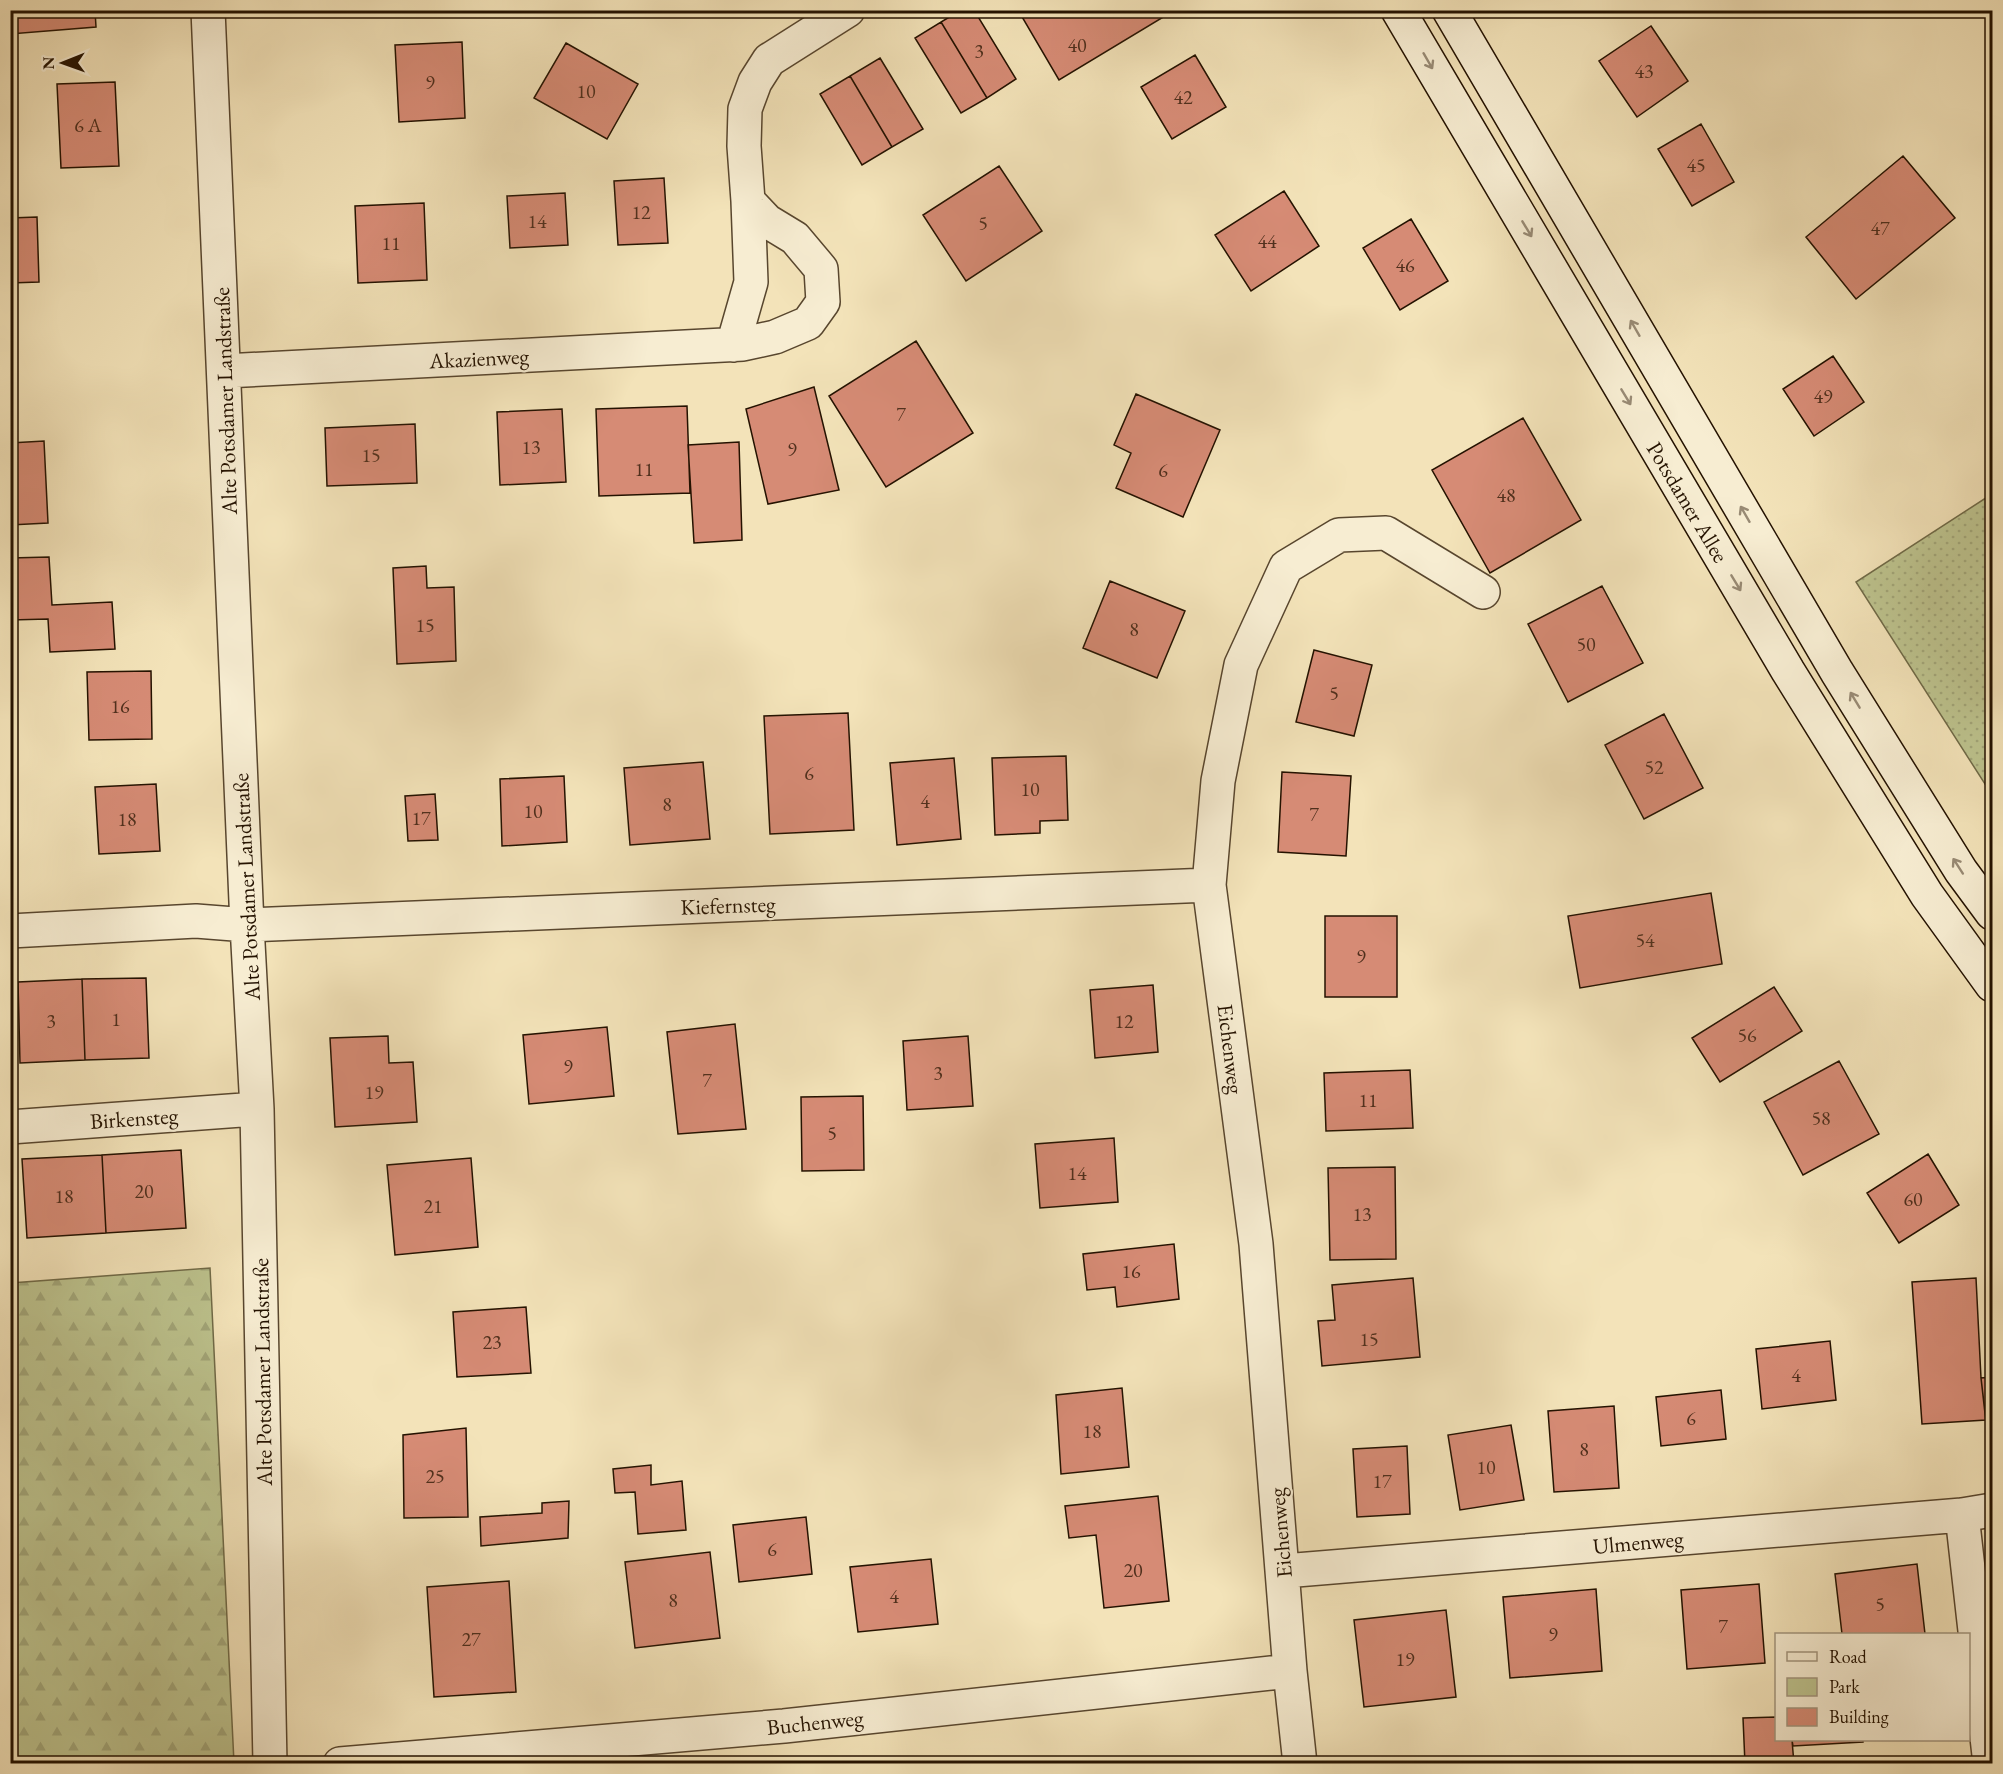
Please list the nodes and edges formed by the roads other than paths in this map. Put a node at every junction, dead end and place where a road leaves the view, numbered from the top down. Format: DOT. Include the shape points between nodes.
graph roads {
  1 [pos="208,10"];
  2 [pos="848,10"];
  3 [pos="1398,10"];
  4 [pos="1449,10"];
  5 [pos="748,201"];
  6 [pos="733,345"];
  7 [pos="225,371"];
  8 [pos="1483,592"];
  9 [pos="1209,885"];
  10 [pos="1992,913"];
  11 [pos="247,925"];
  12 [pos="10,932"];
  13 [pos="1992,985"];
  14 [pos="258,1109"];
  15 [pos="10,1127"];
  16 [pos="1977,1513"];
  17 [pos="1284,1571"];
  18 [pos="1290,1671"];
  19 [pos="270,1764"];
  20 [pos="340,1764"];
  21 [pos="1300,1764"];
  22 [pos="1990,1764"];
  1 -- 7 [label="street, Alte Potsdamer Landstraße"];
  2 -- 5 [label="street" via="769,60 755,82 745,109"];
  3 -- 13 [label="street, Potsdamer Allee, one-way" via="1800,691 1927,895"];
  10 -- 4 [label="street, Potsdamer Allee, one-way" via="1961,871 1837,672"];
  5 -- 6 [label="street" via="751,282"];
  5 -- 6 [label="street, Akazienweg" via="766,221 795,238 821,269 823,302 808,323 776,337"];
  6 -- 7 [label="street, Akazienweg"];
  7 -- 11 [label="street, Alte Potsdamer Landstraße"];
  8 -- 9 [label="street, Eichenweg" via="1386,534 1340,535 1286,567 1241,665 1218,781"];
  9 -- 11 [label="street, Kiefernsteg"];
  9 -- 17 [label="street, Eichenweg" via="1256,1244"];
  11 -- 12 [label="street" via="196,921"];
  11 -- 14 [label="street, Alte Potsdamer Landstraße"];
  14 -- 15 [label="street, Birkensteg"];
  14 -- 19 [label="street, Alte Potsdamer Landstraße"];
  16 -- 17 [label="street, Ulmenweg"];
  16 -- 22 [label="street"];
  17 -- 18 [label="street, Eichenweg"];
  18 -- 20 [label="street, Buchenweg" via="784,1726"];
  18 -- 21 [label="street, Eichenweg"];
}
